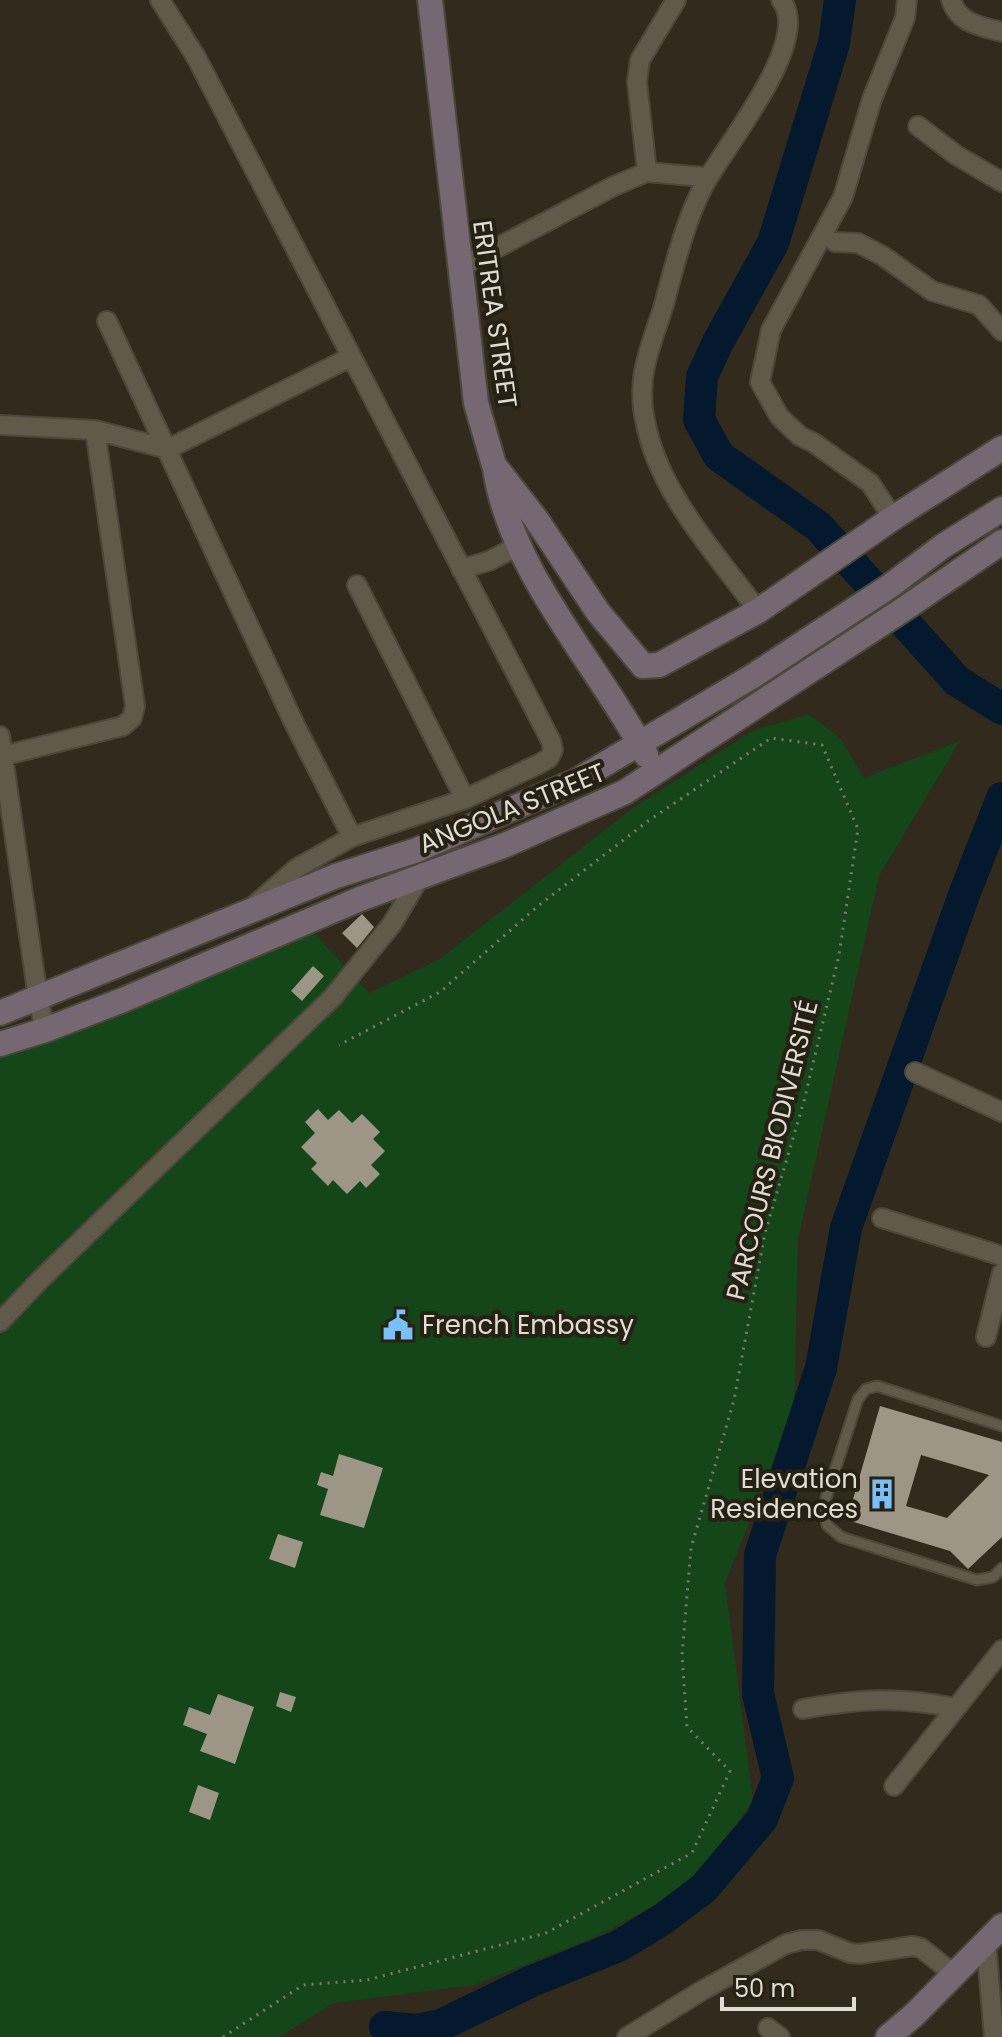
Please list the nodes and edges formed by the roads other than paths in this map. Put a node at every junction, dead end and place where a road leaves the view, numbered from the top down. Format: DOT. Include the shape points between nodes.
graph roads {
  1 [pos="160,0"];
  2 [pos="430,0"];
  3 [pos="676,0"];
  4 [pos="781,0"];
  5 [pos="907,0"];
  6 [pos="951,0"];
  7 [pos="1002,32"];
  8 [pos="918,126"];
  9 [pos="647,172"];
  10 [pos="704,177"];
  11 [pos="1002,182"];
  12 [pos="835,242"];
  13 [pos="459,268"];
  14 [pos="107,321"];
  15 [pos="1002,331"];
  16 [pos="351,357"];
  17 [pos="0,425"];
  18 [pos="95,430"];
  19 [pos="1002,448"];
  20 [pos="168,449"];
  21 [pos="494,465"];
  22 [pos="1002,509"];
  23 [pos="893,518"];
  24 [pos="1002,542"];
  25 [pos="518,546"];
  26 [pos="461,569"];
  27 [pos="357,585"];
  28 [pos="758,611"];
  29 [pos="0,736"];
  30 [pos="639,742"];
  31 [pos="2,756"];
  32 [pos="655,771"];
  33 [pos="465,799"];
  34 [pos="352,837"];
  35 [pos="8,847"];
  36 [pos="417,850"];
  37 [pos="423,874"];
  38 [pos="247,913"];
  39 [pos="38,998"];
  40 [pos="0,1013"];
  41 [pos="45,1030"];
  42 [pos="0,1044"];
  43 [pos="915,1072"];
  44 [pos="1002,1112"];
  45 [pos="882,1218"];
  46 [pos="1002,1256"];
  47 [pos="1002,1273"];
  48 [pos="0,1322"];
  49 [pos="986,1337"];
  50 [pos="1002,1426"];
  51 [pos="1002,1568"];
  52 [pos="1002,1650"];
  53 [pos="955,1708"];
  54 [pos="803,1709"];
  55 [pos="894,1786"];
  56 [pos="994,1934"];
  57 [pos="955,1975"];
  58 [pos="658,2030"];
  59 [pos="627,2037"];
  60 [pos="888,2037"];
  61 [pos="994,2037"];
  1 -- 16 [label="street" via="196,57"];
  2 -- 13 [label="main road, ERITREA STREET"];
  3 -- 9 [label="street" via="640,60 637,82"];
  4 -- 28 [label="street" via="789,32 759,101 703,187 643,377 644,419 658,464 679,506"];
  5 -- 23 [label="street" via="843,197 771,330 760,382 779,416 870,483"];
  6 -- 7 [label="street" via="967,22"];
  8 -- 11 [label="street"];
  9 -- 10 [label="street"];
  9 -- 13 [label="street"];
  12 -- 15 [label="street" via="858,243 932,291 979,305"];
  13 -- 21 [label="main road, ERITREA STREET" via="476,403"];
  14 -- 20 [label="street"];
  16 -- 20 [label="street"];
  16 -- 26 [label="street"];
  17 -- 18 [label="street"];
  18 -- 20 [label="street"];
  18 -- 31 [label="street" via="135,706 132,718 123,726"];
  19 -- 23 [label="main road"];
  20 -- 34 [label="street"];
  21 -- 25 [label="main road" via="499,497"];
  21 -- 28 [label="main road, ERITREA STREET" via="643,666 659,665"];
  22 -- 30 [label="main road" via="753,676"];
  23 -- 28 [label="main road"];
  24 -- 32 [label="main road, ANGOLA STREET"];
  25 -- 26 [label="street"];
  25 -- 30 [label="main road"];
  26 -- 33 [label="street" via="553,750 541,763"];
  27 -- 33 [label="street"];
  29 -- 31 [label="street"];
  30 -- 32 [label="main road"];
  30 -- 36 [label="main road" via="576,781"];
  31 -- 35 [label="street"];
  32 -- 37 [label="main road, ANGOLA STREET" via="625,792 570,817"];
  33 -- 34 [label="street"];
  34 -- 38 [label="street" via="297,868"];
  35 -- 39 [label="street"];
  36 -- 37 [label="street"];
  36 -- 38 [label="main road"];
  37 -- 41 [label="main road, ANGOLA STREET"];
  37 -- 48 [label="street" via="392,924 333,997"];
  38 -- 39 [label="main road"];
  39 -- 40 [label="main road"];
  39 -- 41 [label="street"];
  41 -- 42 [label="main road, ANGOLA STREET"];
  43 -- 44 [label="street"];
  45 -- 46 [label="street"];
  47 -- 49 [label="street"];
  50 -- 51 [label="lane" via="877,1386 866,1389 858,1399 823,1507 827,1525 841,1537 977,1580 993,1577"];
  52 -- 53 [label="street"];
  53 -- 54 [label="street" via="920,1701 851,1700"];
  53 -- 55 [label="street"];
  56 -- 57 [label="main road"];
  56 -- 61 [label="street"];
  57 -- 58 [label="street" via="913,1946 860,1954 802,1940 703,1990"];
  57 -- 60 [label="main road"];
  58 -- 59 [label="street"];
}
